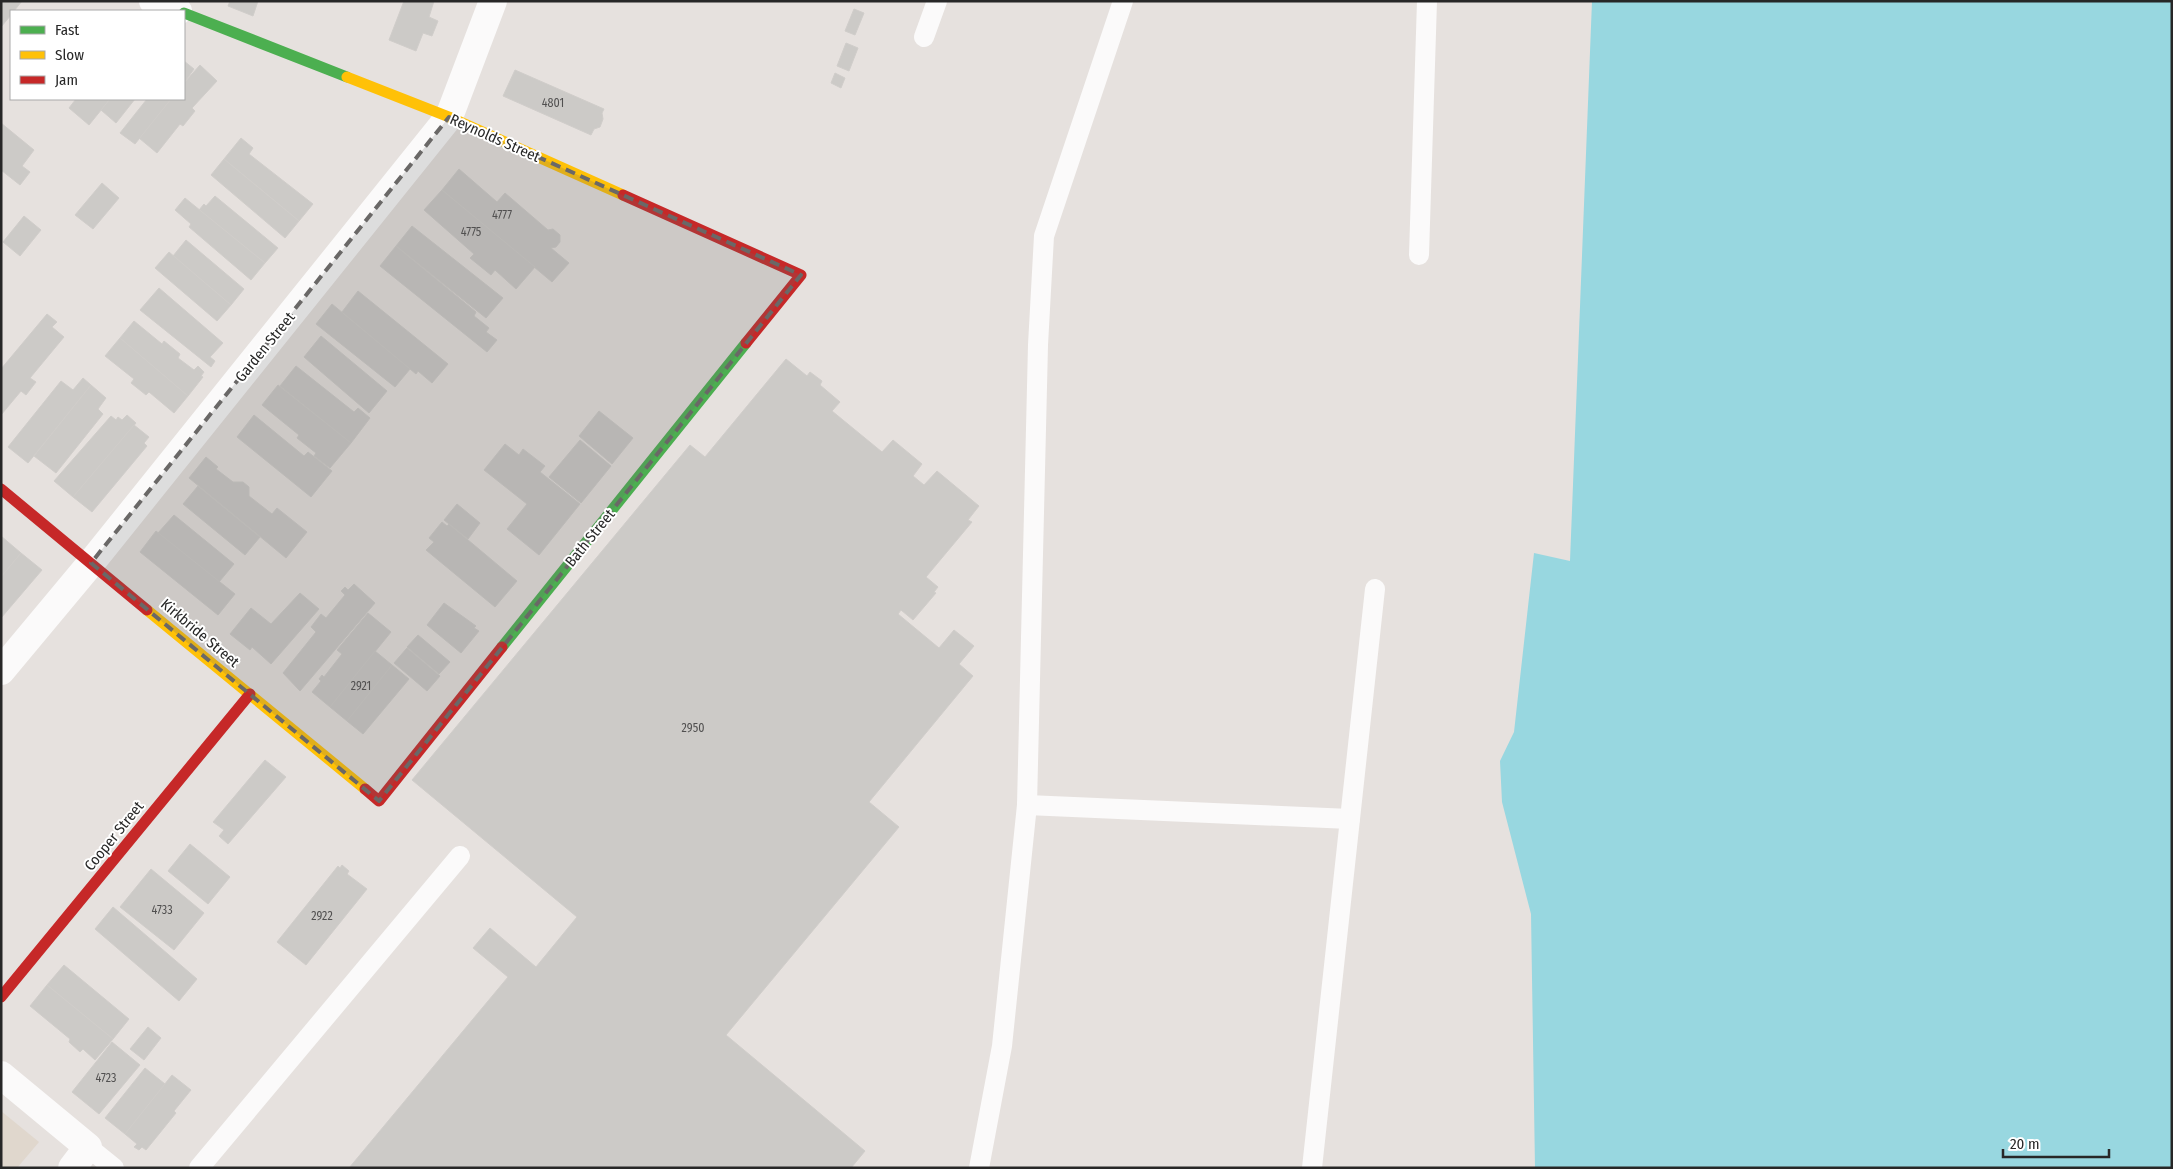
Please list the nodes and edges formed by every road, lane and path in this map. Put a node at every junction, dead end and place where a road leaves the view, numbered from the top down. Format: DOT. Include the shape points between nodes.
graph roads {
  1 [pos="153,1"];
  2 [pos="493,1"];
  3 [pos="937,1"];
  4 [pos="1123,1"];
  5 [pos="1428,1"];
  6 [pos="176,10"];
  7 [pos="185,13"];
  8 [pos="924,36"];
  9 [pos="449,117"];
  10 [pos="1419,255"];
  11 [pos="801,275"];
  12 [pos="1,489"];
  13 [pos="91,563"];
  14 [pos="1375,589"];
  15 [pos="1,671"];
  16 [pos="250,694"];
  17 [pos="379,801"];
  18 [pos="1028,805"];
  19 [pos="1350,819"];
  20 [pos="460,856"];
  21 [pos="1,998"];
  22 [pos="1,1075"];
  23 [pos="88,1147"];
  24 [pos="72,1168"];
  25 [pos="114,1168"];
  26 [pos="199,1168"];
  27 [pos="979,1168"];
  28 [pos="1312,1168"];
  1 -- 6 [label="street"];
  2 -- 9 [label="street, Garden Street"];
  3 -- 8 [label="lane"];
  4 -- 18 [label="lane" via="1044,236 1038,345"];
  5 -- 10 [label="lane"];
  7 -- 9 [label="street, Reynolds Street"];
  9 -- 11 [label="street, Reynolds Street"];
  9 -- 13 [label="street, Garden Street"];
  11 -- 17 [label="street, Bath Street"];
  12 -- 13 [label="street, Kirkbride Street"];
  13 -- 15 [label="street, Garden Street"];
  13 -- 16 [label="street, Kirkbride Street"];
  14 -- 19 [label="lane"];
  16 -- 17 [label="street, Kirkbride Street"];
  16 -- 21 [label="street, Cooper Street"];
  18 -- 19 [label="lane"];
  18 -- 27 [label="lane" via="1002,1046"];
  19 -- 28 [label="lane"];
  20 -- 26 [label="lane"];
  22 -- 23 [label="street"];
  23 -- 24 [label="street"];
  23 -- 25 [label="lane"];
}
